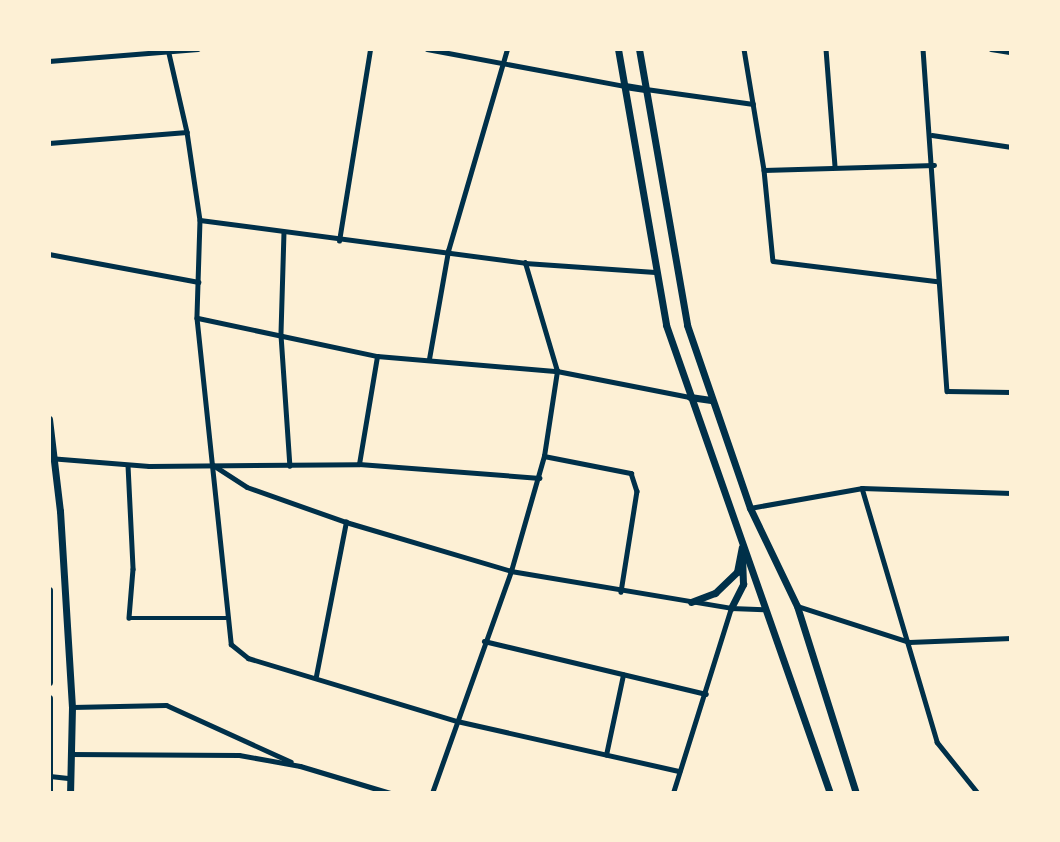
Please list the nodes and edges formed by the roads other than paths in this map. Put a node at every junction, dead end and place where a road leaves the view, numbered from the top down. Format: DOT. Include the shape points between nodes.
graph roads {
  1 [pos="198,49"];
  2 [pos="364,49"];
  3 [pos="372,49"];
  4 [pos="427,49"];
  5 [pos="507,49"];
  6 [pos="618,49"];
  7 [pos="639,49"];
  8 [pos="744,49"];
  9 [pos="826,49"];
  10 [pos="923,49"];
  11 [pos="991,49"];
  12 [pos="168,50"];
  13 [pos="1011,52"];
  14 [pos="49,61"];
  15 [pos="504,62"];
  16 [pos="625,86"];
  17 [pos="645,89"];
  18 [pos="753,104"];
  19 [pos="187,132"];
  20 [pos="932,135"];
  21 [pos="49,143"];
  22 [pos="1011,147"];
  23 [pos="934,165"];
  24 [pos="835,167"];
  25 [pos="764,170"];
  26 [pos="200,220"];
  27 [pos="284,232"];
  28 [pos="339,241"];
  29 [pos="448,251"];
  30 [pos="49,254"];
  31 [pos="525,263"];
  32 [pos="655,272"];
  33 [pos="937,281"];
  34 [pos="198,282"];
  35 [pos="197,318"];
  36 [pos="281,335"];
  37 [pos="377,356"];
  38 [pos="429,359"];
  39 [pos="557,371"];
  40 [pos="1011,393"];
  41 [pos="690,397"];
  42 [pos="711,400"];
  43 [pos="49,419"];
  44 [pos="50,441"];
  45 [pos="544,456"];
  46 [pos="51,457"];
  47 [pos="359,464"];
  48 [pos="128,465"];
  49 [pos="212,465"];
  50 [pos="290,466"];
  51 [pos="53,477"];
  52 [pos="539,478"];
  53 [pos="862,488"];
  54 [pos="1011,493"];
  55 [pos="750,508"];
  56 [pos="346,522"];
  57 [pos="742,547"];
  58 [pos="511,571"];
  59 [pos="49,590"];
  60 [pos="621,592"];
  61 [pos="691,602"];
  62 [pos="797,606"];
  63 [pos="730,608"];
  64 [pos="764,609"];
  65 [pos="226,618"];
  66 [pos="1011,638"];
  67 [pos="484,641"];
  68 [pos="909,642"];
  69 [pos="623,675"];
  70 [pos="316,676"];
  71 [pos="49,681"];
  72 [pos="706,694"];
  73 [pos="49,698"];
  74 [pos="72,707"];
  75 [pos="457,721"];
  76 [pos="70,754"];
  77 [pos="606,755"];
  78 [pos="300,766"];
  79 [pos="680,771"];
  80 [pos="49,776"];
  81 [pos="70,778"];
  82 [pos="49,793"];
  83 [pos="70,793"];
  84 [pos="390,793"];
  85 [pos="432,793"];
  86 [pos="673,793"];
  87 [pos="830,793"];
  88 [pos="856,793"];
  89 [pos="978,793"];
  1 -- 12 [label="street"];
  2 -- 3 [label="street"];
  3 -- 28 [label="street"];
  4 -- 15 [label="street"];
  5 -- 15 [label="street"];
  6 -- 16 [label="main road"];
  7 -- 17 [label="main road"];
  8 -- 18 [label="street"];
  9 -- 24 [label="street"];
  10 -- 20 [label="street"];
  11 -- 13 [label="street"];
  12 -- 14 [label="street"];
  12 -- 19 [label="street"];
  15 -- 16 [label="street"];
  15 -- 29 [label="street"];
  16 -- 17 [label="main road"];
  16 -- 32 [label="main road"];
  17 -- 18 [label="street"];
  17 -- 42 [label="main road" via="687,325"];
  18 -- 25 [label="street"];
  19 -- 21 [label="street"];
  19 -- 26 [label="street"];
  20 -- 22 [label="street"];
  20 -- 23 [label="street"];
  23 -- 24 [label="street"];
  23 -- 33 [label="street"];
  24 -- 25 [label="street"];
  25 -- 33 [label="street" via="773,261"];
  26 -- 27 [label="street"];
  26 -- 34 [label="street"];
  27 -- 28 [label="street"];
  27 -- 36 [label="street"];
  28 -- 29 [label="street"];
  29 -- 31 [label="street"];
  29 -- 38 [label="street"];
  30 -- 34 [label="street"];
  31 -- 32 [label="street"];
  31 -- 39 [label="street"];
  32 -- 41 [label="main road" via="666,325"];
  33 -- 40 [label="street" via="947,391"];
  34 -- 35 [label="street"];
  35 -- 36 [label="street"];
  35 -- 49 [label="street"];
  36 -- 37 [label="street"];
  36 -- 50 [label="street"];
  37 -- 38 [label="street"];
  37 -- 47 [label="street"];
  38 -- 39 [label="street"];
  39 -- 41 [label="street"];
  39 -- 45 [label="street"];
  41 -- 42 [label="main road"];
  41 -- 57 [label="main road"];
  42 -- 55 [label="main road"];
  43 -- 44 [label="main road"];
  44 -- 46 [label="main road"];
  45 -- 52 [label="street"];
  45 -- 60 [label="street" via="631,473 637,491"];
  46 -- 48 [label="street"];
  46 -- 51 [label="main road"];
  47 -- 50 [label="street"];
  47 -- 52 [label="street"];
  48 -- 49 [label="street"];
  48 -- 65 [label="street" via="133,569 129,618"];
  49 -- 50 [label="street"];
  49 -- 56 [label="street" via="247,487"];
  49 -- 65 [label="street"];
  51 -- 74 [label="main road"];
  52 -- 58 [label="street"];
  53 -- 54 [label="street"];
  53 -- 55 [label="street"];
  53 -- 68 [label="street"];
  55 -- 62 [label="main road"];
  56 -- 58 [label="street"];
  56 -- 70 [label="street"];
  57 -- 61 [label="main road" via="737,572 715,593"];
  57 -- 63 [label="main road" via="744,584"];
  57 -- 64 [label="main road"];
  58 -- 60 [label="street"];
  58 -- 67 [label="street"];
  59 -- 71 [label="main road"];
  60 -- 61 [label="street"];
  61 -- 63 [label="street"];
  62 -- 68 [label="street"];
  62 -- 88 [label="main road"];
  63 -- 64 [label="street"];
  63 -- 72 [label="street"];
  64 -- 87 [label="main road"];
  65 -- 70 [label="street" via="230,645 248,658"];
  66 -- 68 [label="street"];
  67 -- 69 [label="street"];
  67 -- 75 [label="street"];
  68 -- 89 [label="street" via="937,742"];
  69 -- 72 [label="street"];
  69 -- 77 [label="street"];
  70 -- 75 [label="street"];
  72 -- 79 [label="street"];
  73 -- 80 [label="main road"];
  74 -- 76 [label="main road"];
  74 -- 78 [label="street" via="166,705"];
  75 -- 77 [label="street"];
  75 -- 85 [label="street"];
  76 -- 78 [label="street" via="239,755"];
  76 -- 81 [label="main road"];
  77 -- 79 [label="street"];
  78 -- 84 [label="street"];
  79 -- 86 [label="street"];
  80 -- 81 [label="street"];
  80 -- 82 [label="main road"];
  81 -- 83 [label="main road"];
}
